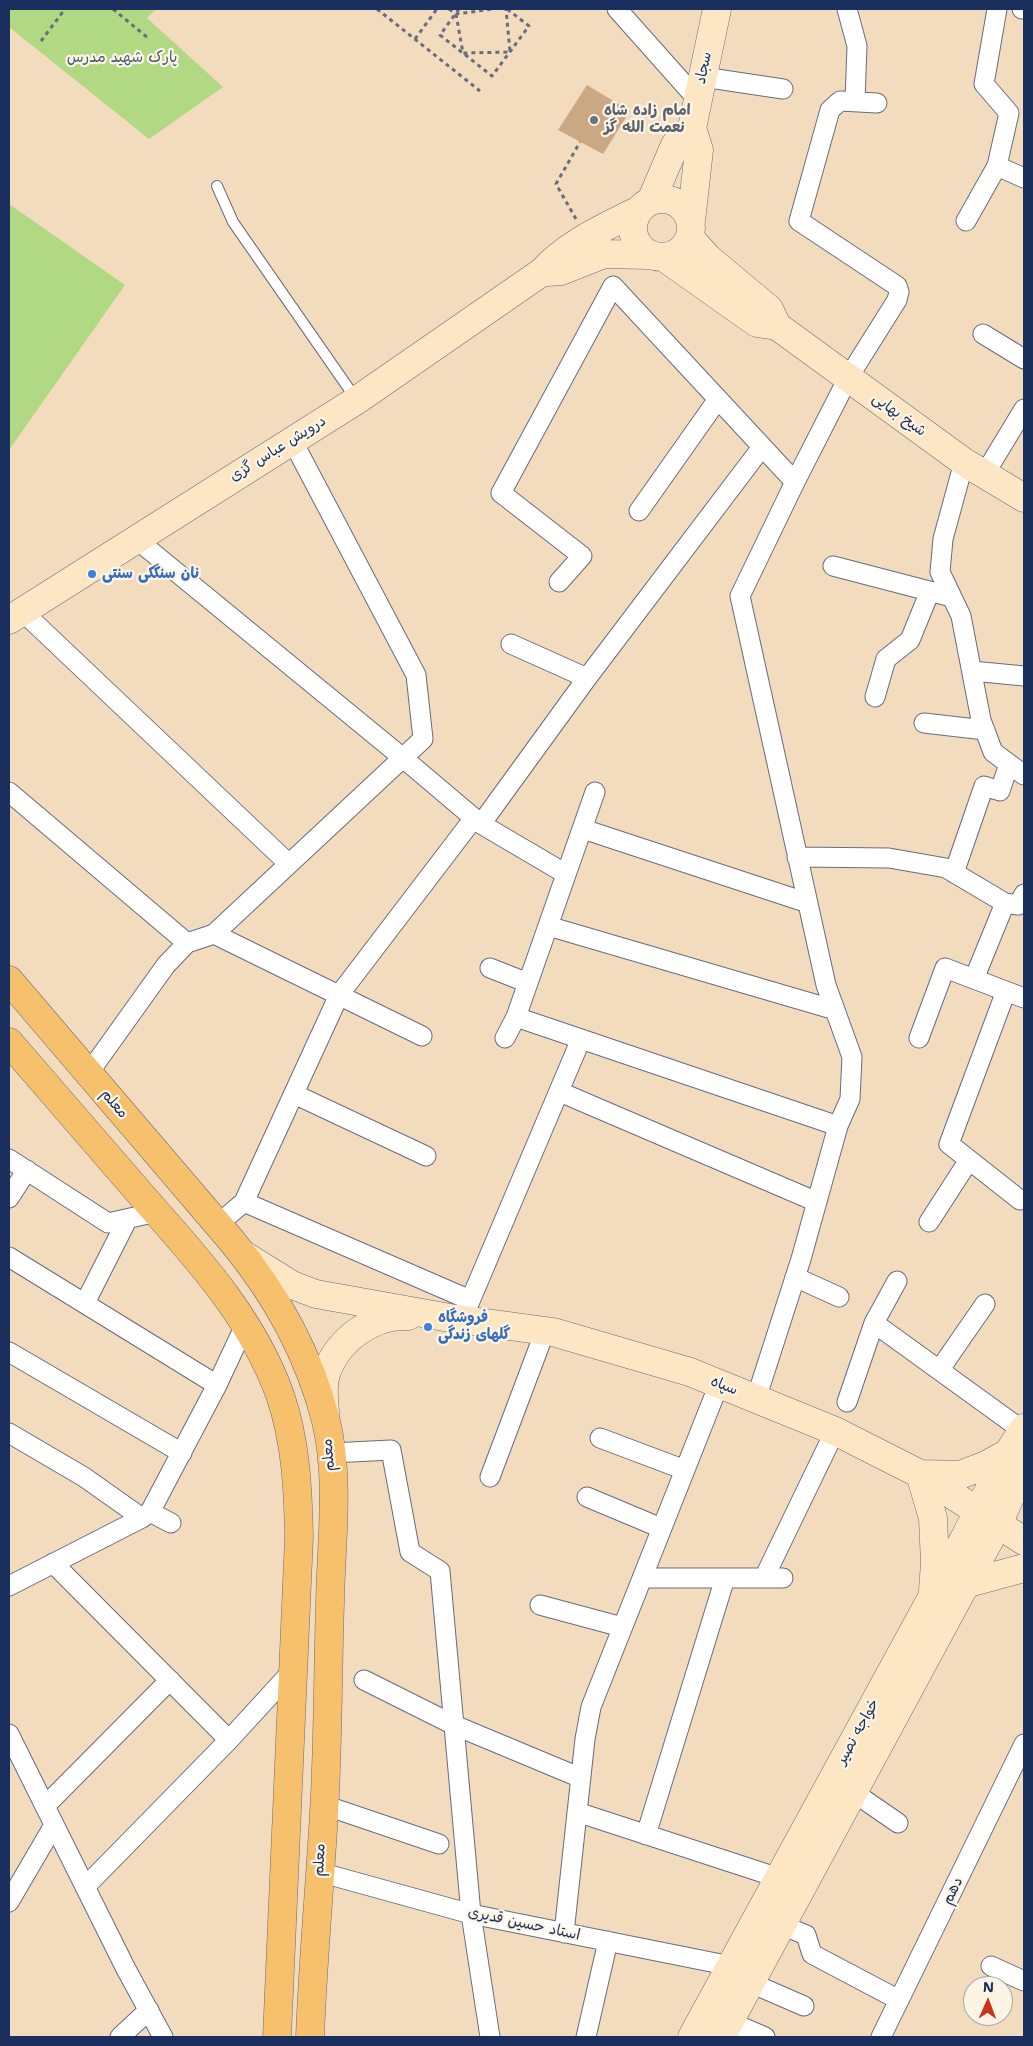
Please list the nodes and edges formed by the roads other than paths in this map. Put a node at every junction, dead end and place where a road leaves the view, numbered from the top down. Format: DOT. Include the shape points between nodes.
graph roads {
  1 [pos="617,9"];
  2 [pos="717,9"];
  3 [pos="847,9"];
  4 [pos="997,9"];
  5 [pos="700,89"];
  6 [pos="783,89"];
  7 [pos="855,101"];
  8 [pos="877,103"];
  9 [pos="692,128"];
  10 [pos="997,166"];
  11 [pos="1024,178"];
  12 [pos="217,186"];
  13 [pos="644,206"];
  14 [pos="966,221"];
  15 [pos="691,229"];
  16 [pos="657,256"];
  17 [pos="542,272"];
  18 [pos="777,326"];
  19 [pos="983,334"];
  20 [pos="1024,359"];
  21 [pos="848,378"];
  22 [pos="718,399"];
  23 [pos="357,400"];
  24 [pos="1024,409"];
  25 [pos="292,440"];
  26 [pos="762,447"];
  27 [pos="974,468"];
  28 [pos="794,482"];
  29 [pos="1024,498"];
  30 [pos="639,511"];
  31 [pos="136,539"];
  32 [pos="834,566"];
  33 [pos="559,582"];
  34 [pos="930,591"];
  35 [pos="952,597"];
  36 [pos="15,615"];
  37 [pos="511,644"];
  38 [pos="972,671"];
  39 [pos="1024,676"];
  40 [pos="587,678"];
  41 [pos="875,697"];
  42 [pos="924,723"];
  43 [pos="985,730"];
  44 [pos="403,758"];
  45 [pos="1009,764"];
  46 [pos="1024,775"];
  47 [pos="9,792"];
  48 [pos="595,792"];
  49 [pos="477,821"];
  50 [pos="583,829"];
  51 [pos="797,856"];
  52 [pos="289,864"];
  53 [pos="954,873"];
  54 [pos="566,874"];
  55 [pos="1024,894"];
  56 [pos="808,903"];
  57 [pos="1006,903"];
  58 [pos="548,926"];
  59 [pos="214,934"];
  60 [pos="187,943"];
  61 [pos="490,968"];
  62 [pos="974,979"];
  63 [pos="9,980"];
  64 [pos="528,983"];
  65 [pos="1006,991"];
  66 [pos="340,995"];
  67 [pos="1024,998"];
  68 [pos="20,1008"];
  69 [pos="835,1010"];
  70 [pos="516,1017"];
  71 [pos="422,1036"];
  72 [pos="504,1038"];
  73 [pos="919,1038"];
  74 [pos="581,1040"];
  75 [pos="9,1042"];
  76 [pos="88,1074"];
  77 [pos="560,1092"];
  78 [pos="294,1094"];
  79 [pos="838,1126"];
  80 [pos="426,1156"];
  81 [pos="9,1159"];
  82 [pos="969,1160"];
  83 [pos="27,1170"];
  84 [pos="9,1198"];
  85 [pos="1020,1200"];
  86 [pos="244,1202"];
  87 [pos="817,1202"];
  88 [pos="156,1212"];
  89 [pos="127,1220"];
  90 [pos="929,1222"];
  91 [pos="217,1225"];
  92 [pos="244,1256"];
  93 [pos="10,1260"];
  94 [pos="795,1277"];
  95 [pos="897,1281"];
  96 [pos="839,1297"];
  97 [pos="85,1303"];
  98 [pos="985,1304"];
  99 [pos="461,1313"];
  100 [pos="246,1323"];
  101 [pos="874,1323"];
  102 [pos="545,1331"];
  103 [pos="9,1352"];
  104 [pos="940,1369"];
  105 [pos="719,1384"];
  106 [pos="217,1385"];
  107 [pos="756,1399"];
  108 [pos="847,1402"];
  109 [pos="326,1422"];
  110 [pos="1023,1429"];
  111 [pos="834,1431"];
  112 [pos="9,1433"];
  113 [pos="600,1438"];
  114 [pos="182,1453"];
  115 [pos="330,1453"];
  116 [pos="1016,1460"];
  117 [pos="685,1470"];
  118 [pos="920,1474"];
  119 [pos="490,1477"];
  120 [pos="587,1497"];
  121 [pos="146,1515"];
  122 [pos="987,1518"];
  123 [pos="171,1523"];
  124 [pos="662,1528"];
  125 [pos="1024,1541"];
  126 [pos="53,1563"];
  127 [pos="1024,1568"];
  128 [pos="642,1578"];
  129 [pos="725,1578"];
  130 [pos="965,1584"];
  131 [pos="9,1586"];
  132 [pos="933,1596"];
  133 [pos="540,1605"];
  134 [pos="622,1627"];
  135 [pos="294,1669"];
  136 [pos="170,1680"];
  137 [pos="364,1680"];
  138 [pos="291,1703"];
  139 [pos="454,1725"];
  140 [pos="9,1734"];
  141 [pos="229,1740"];
  142 [pos="1024,1744"];
  143 [pos="862,1751"];
  144 [pos="581,1778"];
  145 [pos="287,1790"];
  146 [pos="853,1792"];
  147 [pos="324,1800"];
  148 [pos="45,1806"];
  149 [pos="577,1812"];
  150 [pos="898,1823"];
  151 [pos="54,1825"];
  152 [pos="646,1835"];
  153 [pos="439,1844"];
  154 [pos="319,1869"];
  155 [pos="779,1878"];
  156 [pos="85,1887"];
  157 [pos="9,1902"];
  158 [pos="471,1914"];
  159 [pos="782,1925"];
  160 [pos="564,1933"];
  161 [pos="608,1941"];
  162 [pos="991,1966"];
  163 [pos="741,1974"];
  164 [pos="1024,1981"];
  165 [pos="899,2000"];
  166 [pos="804,2006"];
  167 [pos="149,2010"];
  168 [pos="725,2029"];
  169 [pos="120,2037"];
  170 [pos="163,2037"];
  171 [pos="277,2037"];
  172 [pos="310,2037"];
  173 [pos="490,2037"];
  174 [pos="587,2037"];
  175 [pos="692,2037"];
  176 [pos="765,2037"];
  177 [pos="881,2037"];
  1 -- 5 [label="street"];
  2 -- 5 [label="street, سجاد"];
  3 -- 7 [label="street" via="857,46"];
  4 -- 10 [label="street" via="984,84 1009,113"];
  5 -- 6 [label="street"];
  5 -- 9 [label="street, سجاد"];
  7 -- 8 [label="street"];
  7 -- 21 [label="street" via="840,101 830,110 799,221 896,286 899,292"];
  9 -- 13 [label="street" via="675,145"];
  9 -- 15 [label="street, سجاد" via="699,150"];
  10 -- 11 [label="street"];
  10 -- 14 [label="street"];
  12 -- 23 [label="lane" via="233,222"];
  13 -- 15 [label="street" via="668,199 683,206"];
  13 -- 16 [label="street" via="632,227 636,244"];
  13 -- 17 [label="street, درویش عباس گزی" via="586,237 554,259"];
  15 -- 16 [label="street" via="681,252"];
  15 -- 18 [label="street, شیخ بهایی" via="708,258 769,309"];
  16 -- 17 [label="street, درویش عباس گزی" via="604,254 561,272"];
  16 -- 18 [label="street, شیخ بهایی" via="757,323"];
  17 -- 23 [label="street, درویش عباس گزی"];
  18 -- 21 [label="street, شیخ بهایی"];
  19 -- 20 [label="street"];
  21 -- 27 [label="street, شیخ بهایی"];
  21 -- 28 [label="street"];
  22 -- 26 [label="street"];
  22 -- 30 [label="street"];
  22 -- 33 [label="street" via="613,286 501,493 582,556"];
  23 -- 25 [label="street, درویش عباس گزی"];
  24 -- 27 [label="street"];
  25 -- 31 [label="street, درویش عباس گزی"];
  25 -- 44 [label="street" via="416,675 422,738"];
  26 -- 28 [label="street"];
  26 -- 40 [label="street"];
  27 -- 29 [label="street, شیخ بهایی"];
  27 -- 35 [label="street" via="944,539 940,572"];
  28 -- 51 [label="street" via="740,596"];
  31 -- 36 [label="street, درویش عباس گزی"];
  31 -- 44 [label="street"];
  32 -- 34 [label="street"];
  34 -- 35 [label="street"];
  34 -- 41 [label="street" via="910,640 886,659"];
  35 -- 38 [label="street" via="961,616"];
  36 -- 52 [label="street"];
  37 -- 40 [label="street"];
  38 -- 39 [label="street"];
  38 -- 43 [label="street"];
  40 -- 49 [label="street"];
  42 -- 43 [label="street"];
  43 -- 45 [label="street" via="993,752"];
  44 -- 49 [label="street"];
  44 -- 52 [label="street"];
  45 -- 46 [label="street"];
  45 -- 53 [label="street" via="1000,791 984,786"];
  47 -- 60 [label="street"];
  48 -- 50 [label="street"];
  49 -- 54 [label="street"];
  49 -- 66 [label="street"];
  50 -- 54 [label="street"];
  50 -- 56 [label="street"];
  51 -- 53 [label="street" via="889,858 946,868"];
  51 -- 56 [label="street"];
  52 -- 59 [label="street"];
  53 -- 57 [label="street"];
  54 -- 58 [label="street"];
  55 -- 57 [label="street" via="1018,905"];
  56 -- 69 [label="street" via="826,985"];
  57 -- 62 [label="street"];
  58 -- 64 [label="street"];
  58 -- 69 [label="street"];
  59 -- 60 [label="street"];
  59 -- 66 [label="street"];
  60 -- 76 [label="street" via="166,965"];
  61 -- 64 [label="street"];
  62 -- 65 [label="street"];
  62 -- 73 [label="street" via="945,968"];
  63 -- 68 [label="main road, معلم"];
  64 -- 70 [label="street"];
  65 -- 67 [label="street"];
  65 -- 82 [label="street" via="949,1144"];
  66 -- 71 [label="street"];
  66 -- 78 [label="street"];
  68 -- 76 [label="main road, معلم"];
  69 -- 79 [label="street" via="852,1057 850,1099"];
  70 -- 72 [label="street"];
  70 -- 74 [label="street"];
  74 -- 77 [label="street"];
  74 -- 79 [label="street"];
  75 -- 88 [label="main road"];
  76 -- 91 [label="main road, معلم"];
  77 -- 87 [label="street"];
  77 -- 99 [label="street"];
  78 -- 80 [label="street"];
  78 -- 86 [label="street"];
  79 -- 87 [label="street"];
  81 -- 83 [label="street"];
  82 -- 85 [label="street"];
  82 -- 90 [label="street"];
  83 -- 84 [label="street"];
  83 -- 89 [label="street" via="108,1223"];
  86 -- 91 [label="street"];
  86 -- 99 [label="street"];
  87 -- 94 [label="street"];
  88 -- 89 [label="street"];
  88 -- 100 [label="main road" via="201,1262"];
  89 -- 97 [label="street"];
  91 -- 92 [label="main road, معلم"];
  92 -- 99 [label="street" via="292,1285 316,1294"];
  92 -- 109 [label="main road, معلم" via="264,1282 300,1346"];
  93 -- 97 [label="street"];
  94 -- 96 [label="street"];
  94 -- 107 [label="street"];
  95 -- 101 [label="street"];
  97 -- 106 [label="street"];
  98 -- 104 [label="street"];
  99 -- 102 [label="street, سپاه"];
  99 -- 109 [label="street" via="393,1315 352,1335 326,1374 323,1391"];
  100 -- 106 [label="street"];
  100 -- 135 [label="main road" via="280,1396 296,1469 299,1537"];
  101 -- 104 [label="street"];
  101 -- 108 [label="street"];
  102 -- 105 [label="street, سپاه" via="690,1372"];
  102 -- 119 [label="street"];
  103 -- 114 [label="street"];
  104 -- 110 [label="street"];
  105 -- 107 [label="street, سپاه"];
  105 -- 117 [label="street"];
  106 -- 114 [label="street"];
  107 -- 111 [label="street, سپاه"];
  109 -- 115 [label="main road, معلم"];
  110 -- 116 [label="street, خواجه نصیر"];
  111 -- 118 [label="street, سپاه"];
  111 -- 129 [label="street" via="773,1578"];
  112 -- 121 [label="street"];
  113 -- 117 [label="street"];
  114 -- 121 [label="street"];
  115 -- 139 [label="street" via="391,1450 410,1552 440,1571"];
  115 -- 147 [label="main road, معلم" via="332,1507"];
  116 -- 118 [label="street" via="960,1474"];
  116 -- 122 [label="street, خواجه نصیر"];
  117 -- 124 [label="street"];
  118 -- 122 [label="street, سپاه"];
  118 -- 132 [label="street" via="933,1518"];
  120 -- 124 [label="street"];
  121 -- 123 [label="street"];
  121 -- 126 [label="street"];
  122 -- 125 [label="street, سپاه"];
  122 -- 130 [label="street, خواجه نصیر"];
  122 -- 132 [label="street, خواجه نصیر"];
  124 -- 128 [label="street"];
  126 -- 131 [label="street"];
  126 -- 136 [label="street"];
  127 -- 130 [label="street"];
  128 -- 129 [label="street"];
  128 -- 134 [label="street"];
  129 -- 152 [label="street"];
  130 -- 143 [label="street, خواجه نصیر"];
  132 -- 143 [label="street, خواجه نصیر"];
  133 -- 134 [label="street"];
  134 -- 144 [label="street" via="591,1707"];
  135 -- 138 [label="main road"];
  135 -- 141 [label="street"];
  136 -- 141 [label="street"];
  136 -- 148 [label="street"];
  137 -- 139 [label="street"];
  138 -- 145 [label="main road"];
  138 -- 147 [label="main road" via="302,1727 301,1770 307,1783"];
  139 -- 144 [label="street"];
  139 -- 158 [label="street"];
  140 -- 148 [label="street"];
  141 -- 156 [label="street"];
  142 -- 165 [label="street, دهم"];
  143 -- 146 [label="street, خواجه نصیر"];
  143 -- 155 [label="street, خواجه نصیر"];
  144 -- 149 [label="street"];
  145 -- 154 [label="main road" via="301,1803 303,1861"];
  145 -- 171 [label="main road"];
  146 -- 150 [label="street"];
  146 -- 159 [label="street, خواجه نصیر"];
  147 -- 153 [label="street"];
  147 -- 154 [label="main road, معلم"];
  148 -- 151 [label="street"];
  149 -- 152 [label="street"];
  149 -- 160 [label="street"];
  151 -- 156 [label="street"];
  151 -- 157 [label="street"];
  152 -- 155 [label="street"];
  154 -- 158 [label="street, استاد حسین قدیری"];
  154 -- 172 [label="main road, معلم"];
  155 -- 163 [label="street, خواجه نصیر"];
  156 -- 167 [label="street"];
  158 -- 160 [label="street, استاد حسین قدیری"];
  158 -- 173 [label="street"];
  159 -- 163 [label="street, خواجه نصیر"];
  159 -- 165 [label="street" via="806,1935 812,1954"];
  160 -- 161 [label="street, استاد حسین قدیری"];
  161 -- 163 [label="street, استاد حسین قدیری"];
  161 -- 174 [label="street"];
  162 -- 164 [label="street"];
  163 -- 166 [label="street, استاد حسین قدیری"];
  163 -- 168 [label="street, خواجه نصیر"];
  163 -- 175 [label="street, خواجه نصیر"];
  165 -- 177 [label="street, دهم"];
  167 -- 169 [label="street"];
  167 -- 170 [label="street"];
  168 -- 176 [label="street"];
}
